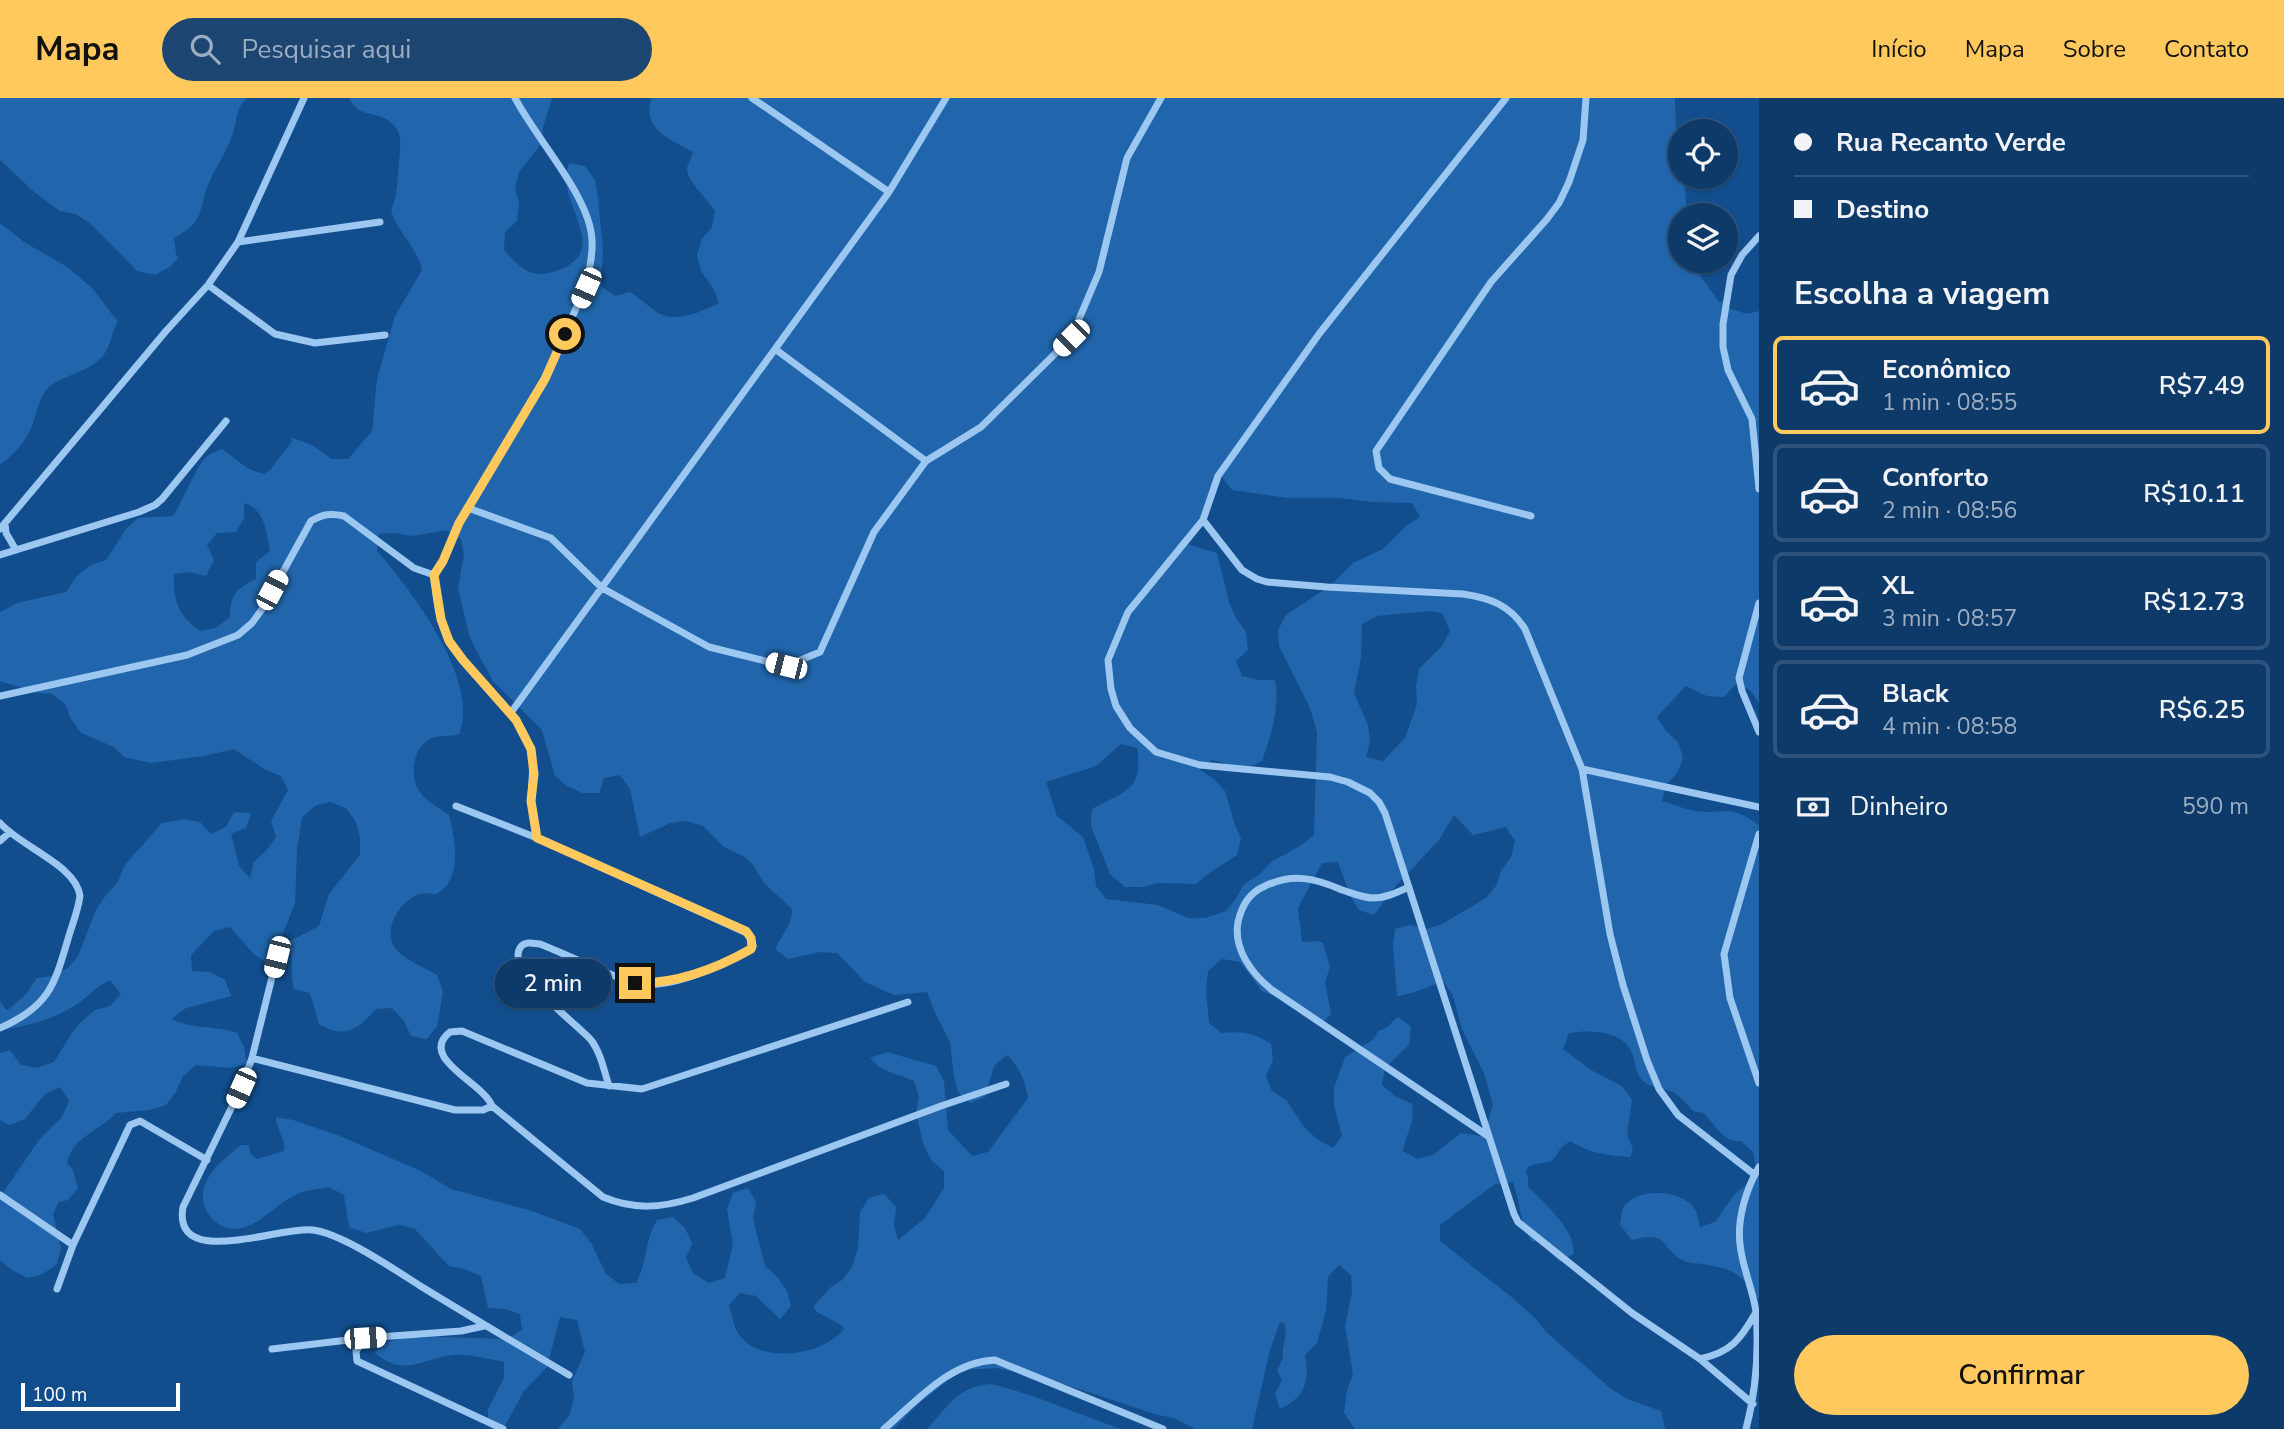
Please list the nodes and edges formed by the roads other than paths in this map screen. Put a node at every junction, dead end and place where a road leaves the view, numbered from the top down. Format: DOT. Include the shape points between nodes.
graph roads {
  1 [pos="304,98"];
  2 [pos="515,98"];
  3 [pos="752,98"];
  4 [pos="946,98"];
  5 [pos="1161,98"];
  6 [pos="1506,98"];
  7 [pos="1586,98"];
  8 [pos="888,192"];
  9 [pos="380,222"];
  10 [pos="1759,236"];
  11 [pos="238,242"];
  12 [pos="208,285"];
  13 [pos="385,335"];
  14 [pos="775,349"];
  15 [pos="226,421"];
  16 [pos="926,461"];
  17 [pos="1759,489"];
  18 [pos="468,508"];
  19 [pos="1531,516"];
  20 [pos="1203,520"];
  21 [pos="3,526"];
  22 [pos="16,550"];
  23 [pos="0,555"];
  24 [pos="434,575"];
  25 [pos="602,588"];
  26 [pos="1759,603"];
  27 [pos="0,696"];
  28 [pos="510,714"];
  29 [pos="1759,732"];
  30 [pos="1582,769"];
  31 [pos="456,806"];
  32 [pos="1759,807"];
  33 [pos="0,823"];
  34 [pos="9,834"];
  35 [pos="1759,834"];
  36 [pos="537,838"];
  37 [pos="0,841"];
  38 [pos="1409,887"];
  39 [pos="277,957"];
  40 [pos="908,1002"];
  41 [pos="0,1028"];
  42 [pos="252,1058"];
  43 [pos="1759,1083"];
  44 [pos="1006,1084"];
  45 [pos="609,1086"];
  46 [pos="492,1106"];
  47 [pos="1488,1136"];
  48 [pos="207,1160"];
  49 [pos="1757,1171"];
  50 [pos="0,1195"];
  51 [pos="73,1245"];
  52 [pos="57,1289"];
  53 [pos="1756,1313"];
  54 [pos="485,1326"];
  55 [pos="365,1338"];
  56 [pos="272,1349"];
  57 [pos="1700,1359"];
  58 [pos="569,1375"];
  59 [pos="1753,1404"];
  60 [pos="503,1429"];
  61 [pos="884,1429"];
  62 [pos="1163,1429"];
  63 [pos="1746,1429"];
  1 -- 11 [label="street"];
  2 -- 18 [label="street" via="581,201 593,238 592,254 586,288 545,379"];
  3 -- 8 [label="street"];
  4 -- 8 [label="street"];
  5 -- 16 [label="street" via="1127,158 1099,272 1071,338 981,427"];
  6 -- 20 [label="street" via="1319,334 1218,476"];
  7 -- 19 [label="street" via="1583,140 1559,203 1491,282 1376,451 1379,468 1390,479"];
  8 -- 14 [label="street"];
  9 -- 11 [label="street"];
  10 -- 17 [label="street" via="1731,275 1723,324 1728,370 1752,419"];
  11 -- 12 [label="street"];
  12 -- 13 [label="street" via="275,334 294,340"];
  12 -- 21 [label="street"];
  14 -- 16 [label="street"];
  14 -- 25 [label="street"];
  15 -- 22 [label="street" via="155,506"];
  16 -- 25 [label="street" via="874,532 820,652 786,666 709,647"];
  18 -- 24 [label="street"];
  18 -- 25 [label="street" via="551,538"];
  20 -- 30 [label="street" via="1242,569 1267,582 1463,594 1507,607 1525,629"];
  20 -- 38 [label="street" via="1128,612 1108,660 1116,706 1141,740 1176,759 1330,777 1358,785 1385,813"];
  21 -- 22 [label="street"];
  22 -- 23 [label="street"];
  24 -- 27 [label="street" via="414,568 344,516 321,514 302,533 264,608 238,635 187,655"];
  24 -- 28 [label="street" via="449,641"];
  25 -- 28 [label="street"];
  26 -- 29 [label="street" via="1739,678"];
  28 -- 36 [label="street" via="531,749"];
  30 -- 32 [label="street"];
  30 -- 49 [label="street" via="1610,934 1659,1089 1678,1115"];
  31 -- 36 [label="street"];
  33 -- 34 [label="street"];
  34 -- 37 [label="street"];
  34 -- 41 [label="street" via="67,873 77,883 80,896 52,985 25,1016"];
  35 -- 43 [label="street" via="1724,954 1730,998"];
  36 -- 45 [label="street" via="746,931 753,942 748,951 704,970 655,984 617,977 540,944 522,946 517,955 520,967 591,1040"];
  38 -- 47 [label="street"];
  38 -- 47 [label="street" via="1373,898 1303,877 1273,882 1245,902 1237,940 1249,966 1272,990"];
  39 -- 42 [label="street"];
  40 -- 45 [label="street" via="671,1081 642,1089"];
  42 -- 46 [label="street" via="455,1111"];
  42 -- 48 [label="street"];
  44 -- 46 [label="street" via="693,1198 636,1207 603,1197"];
  45 -- 46 [label="street" via="587,1083 462,1031 450,1032 440,1046 446,1062 483,1092"];
  47 -- 57 [label="street" via="1518,1222"];
  48 -- 51 [label="street" via="155,1128 134,1122"];
  48 -- 54 [label="street" via="183,1207 187,1232 195,1238 242,1240 311,1229 387,1265"];
  49 -- 53 [label="street" via="1739,1223"];
  50 -- 51 [label="street"];
  51 -- 52 [label="street"];
  53 -- 57 [label="street" via="1739,1340 1717,1355"];
  53 -- 59 [label="street"];
  54 -- 55 [label="street"];
  54 -- 58 [label="street"];
  55 -- 56 [label="street"];
  55 -- 60 [label="street" via="356,1351 357,1361"];
  57 -- 59 [label="street"];
  59 -- 63 [label="street"];
  61 -- 62 [label="street" via="960,1367 995,1360"];
}
